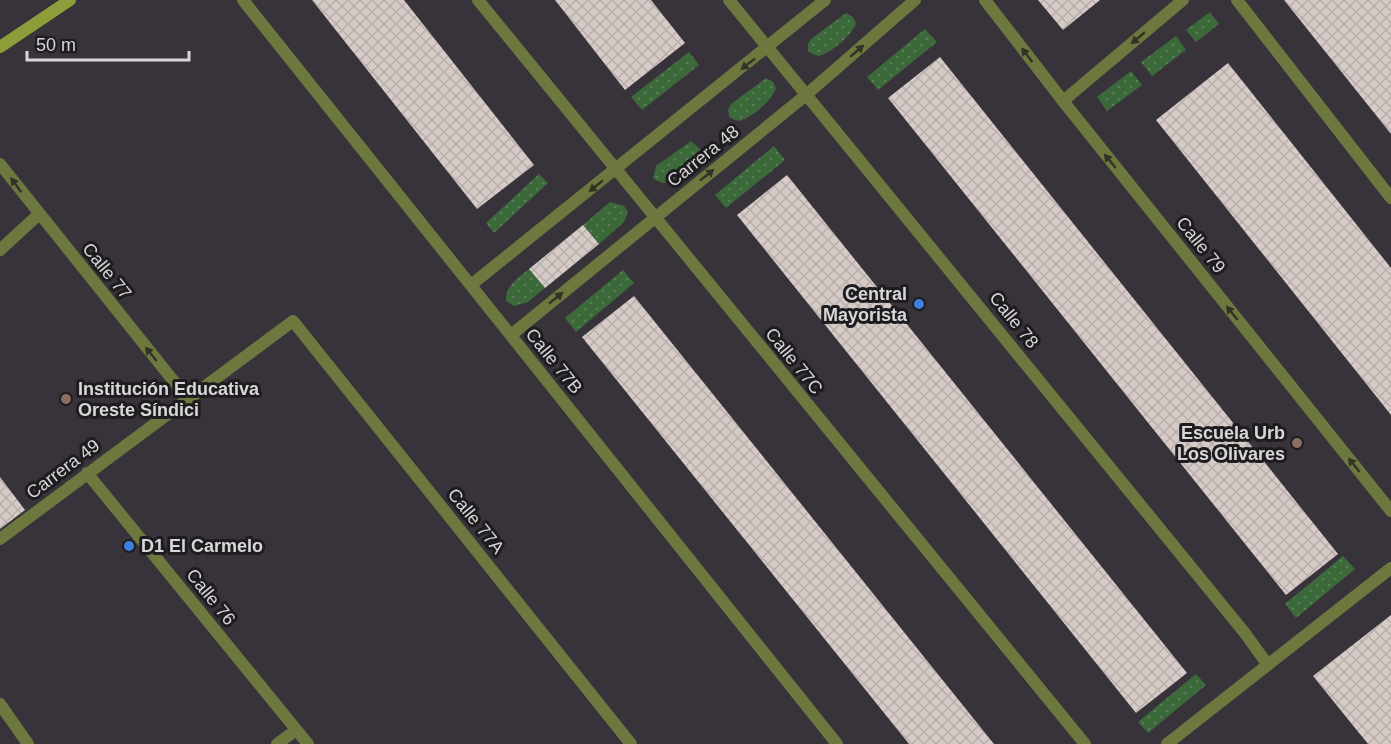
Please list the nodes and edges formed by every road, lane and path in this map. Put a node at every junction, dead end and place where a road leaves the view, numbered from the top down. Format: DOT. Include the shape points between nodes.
graph roads {
  1 [pos="70,0"];
  2 [pos="243,0"];
  3 [pos="478,0"];
  4 [pos="729,0"];
  5 [pos="825,0"];
  6 [pos="915,0"];
  7 [pos="985,0"];
  8 [pos="1183,0"];
  9 [pos="1237,0"];
  10 [pos="0,47"];
  11 [pos="768,48"];
  12 [pos="806,95"];
  13 [pos="1063,101"];
  14 [pos="0,164"];
  15 [pos="616,170"];
  16 [pos="1391,198"];
  17 [pos="38,215"];
  18 [pos="655,218"];
  19 [pos="0,250"];
  20 [pos="471,285"];
  21 [pos="293,321"];
  22 [pos="511,335"];
  23 [pos="188,399"];
  24 [pos="87,473"];
  25 [pos="1391,511"];
  26 [pos="0,539"];
  27 [pos="1391,568"];
  28 [pos="1268,665"];
  29 [pos="0,704"];
  30 [pos="296,729"];
  31 [pos="28,744"];
  32 [pos="277,744"];
  33 [pos="308,744"];
  34 [pos="631,744"];
  35 [pos="837,744"];
  36 [pos="1085,744"];
  37 [pos="1167,744"];
  1 -- 10 [label="street"];
  2 -- 20 [label="street, Calle 77B"];
  3 -- 15 [label="street, Calle 77C"];
  4 -- 11 [label="street, Calle 78"];
  5 -- 11 [label="street"];
  12 -- 6 [label="street, Carrera 48, one-way"];
  13 -- 7 [label="street, Calle 79, one-way"];
  8 -- 13 [label="street, one-way"];
  9 -- 16 [label="street"];
  11 -- 12 [label="street, Calle 78"];
  11 -- 15 [label="street, one-way"];
  18 -- 12 [label="street, Carrera 48, one-way"];
  12 -- 28 [label="street, Calle 78"];
  25 -- 13 [label="street, Calle 79, one-way"];
  17 -- 14 [label="street, Calle 77, one-way"];
  15 -- 18 [label="street, Calle 77C"];
  15 -- 20 [label="street, one-way"];
  17 -- 19 [label="street"];
  23 -- 17 [label="street, Calle 77, one-way"];
  22 -- 18 [label="street, Carrera 48, one-way"];
  18 -- 36 [label="street, Calle 77C"];
  20 -- 22 [label="street, Calle 77B"];
  21 -- 23 [label="street, Carrera 49"];
  21 -- 34 [label="street, Calle 77A"];
  22 -- 35 [label="street, Calle 77B"];
  23 -- 24 [label="street, Carrera 49"];
  24 -- 26 [label="street, Carrera 49"];
  24 -- 30 [label="street, Calle 76"];
  27 -- 28 [label="street"];
  28 -- 37 [label="street"];
  29 -- 31 [label="street"];
  30 -- 32 [label="street"];
  30 -- 33 [label="street, Calle 76"];
}
